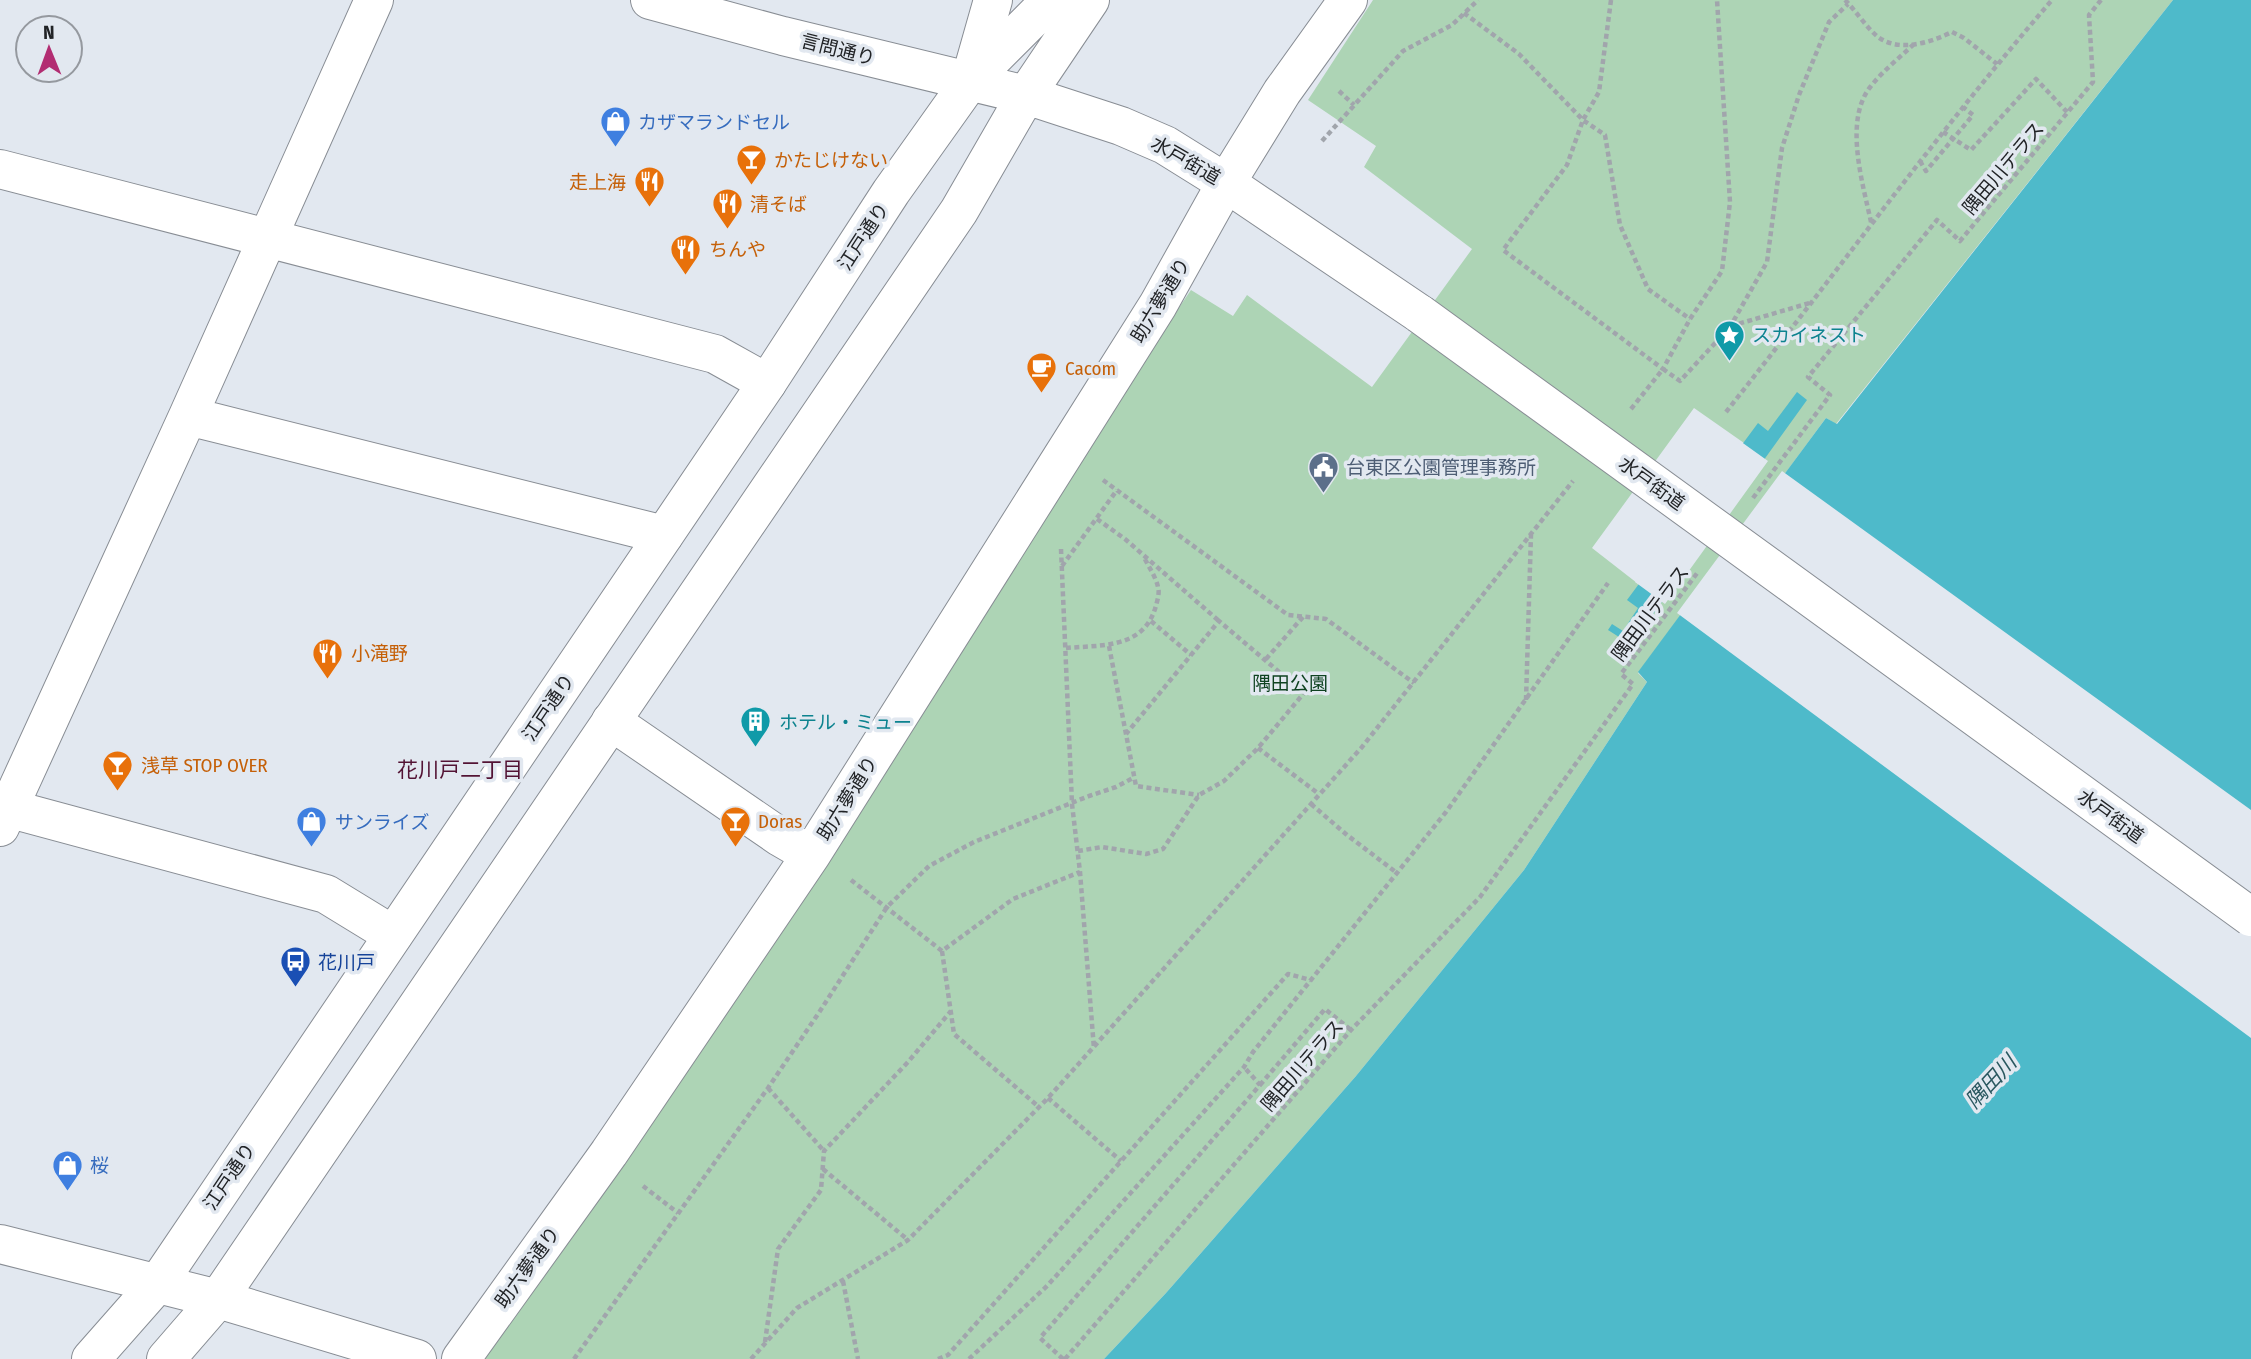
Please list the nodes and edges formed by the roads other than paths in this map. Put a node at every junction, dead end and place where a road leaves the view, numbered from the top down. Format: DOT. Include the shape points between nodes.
graph roads {
  1 [pos="374,0"];
  2 [pos="650,0"];
  3 [pos="993,0"];
  4 [pos="1052,0"];
  5 [pos="1090,0"];
  6 [pos="1348,0"];
  7 [pos="970,80"];
  8 [pos="1026,95"];
  9 [pos="0,169"];
  10 [pos="1226,183"];
  11 [pos="268,238"];
  12 [pos="767,383"];
  13 [pos="188,416"];
  14 [pos="664,535"];
  15 [pos="611,721"];
  16 [pos="3,814"];
  17 [pos="826,864"];
  18 [pos="2251,917"];
  19 [pos="393,935"];
  20 [pos="0,1244"];
  21 [pos="158,1283"];
  22 [pos="218,1298"];
  23 [pos="91,1359"];
  24 [pos="166,1359"];
  25 [pos="417,1359"];
  26 [pos="461,1359"];
  1 -- 11 [label="main road"];
  2 -- 7 [label="main road, 言問通り"];
  3 -- 7 [label="main road"];
  4 -- 7 [label="main road"];
  4 -- 8 [label="main road"];
  5 -- 8 [label="main road"];
  6 -- 10 [label="main road, 助六夢通り" via="1282,92"];
  7 -- 8 [label="main road, 言問通り"];
  7 -- 12 [label="main road, 江戸通り"];
  8 -- 10 [label="main road, 水戸街道" via="1165,145"];
  8 -- 15 [label="main road" via="959,211"];
  9 -- 11 [label="main road"];
  10 -- 17 [label="main road, 助六夢通り"];
  10 -- 18 [label="main road, 水戸街道, bridge" via="1420,314"];
  11 -- 12 [label="main road" via="715,354"];
  11 -- 13 [label="main road"];
  12 -- 14 [label="main road, 江戸通り"];
  13 -- 14 [label="main road"];
  13 -- 16 [label="main road"];
  14 -- 19 [label="main road, 江戸通り"];
  15 -- 17 [label="main road"];
  15 -- 22 [label="main road"];
  16 -- 19 [label="main road" via="326,894"];
  17 -- 26 [label="main road, 助六夢通り"];
  19 -- 21 [label="main road, 江戸通り"];
  20 -- 21 [label="main road"];
  21 -- 22 [label="main road"];
  21 -- 23 [label="main road, 江戸通り"];
  22 -- 24 [label="main road"];
  22 -- 25 [label="main road"];
}
